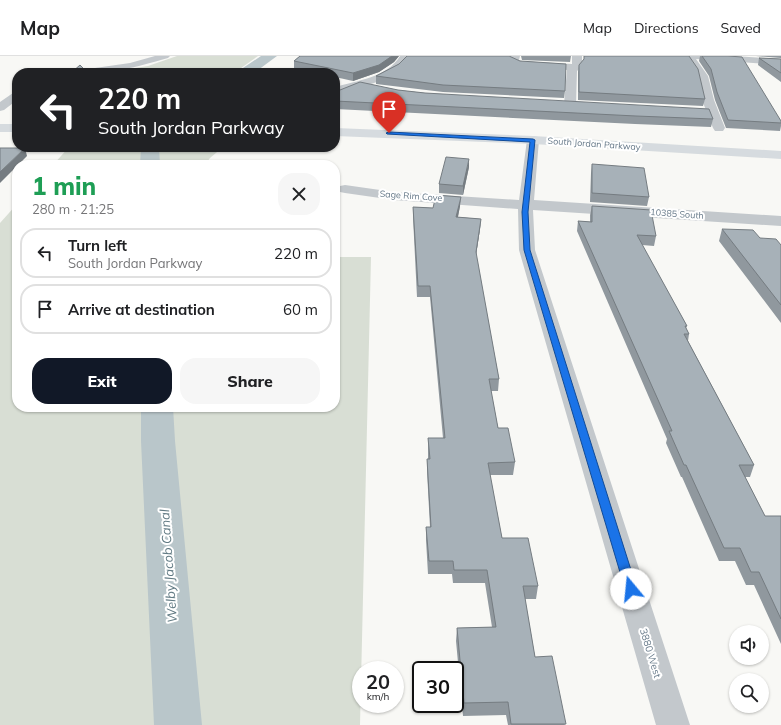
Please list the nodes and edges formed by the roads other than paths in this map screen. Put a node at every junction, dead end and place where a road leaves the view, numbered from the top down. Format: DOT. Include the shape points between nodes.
graph roads {
  1 [pos="165,56"];
  2 [pos="405,56"];
  3 [pos="515,56"];
  4 [pos="577,56"];
  5 [pos="689,56"];
  6 [pos="756,60"];
  7 [pos="781,62"];
  8 [pos="574,67"];
  9 [pos="117,68"];
  10 [pos="773,72"];
  11 [pos="357,84"];
  12 [pos="376,88"];
  13 [pos="340,89"];
  14 [pos="12,99"];
  15 [pos="555,103"];
  16 [pos="0,108"];
  17 [pos="697,111"];
  18 [pos="712,112"];
  19 [pos="0,128"];
  20 [pos="12,128"];
  21 [pos="719,128"];
  22 [pos="340,132"];
  23 [pos="533,140"];
  24 [pos="781,156"];
  25 [pos="345,189"];
  26 [pos="526,204"];
  27 [pos="781,221"];
  28 [pos="673,725"];
  1 -- 9 [label="street"];
  2 -- 11 [label="street" via="390,72"];
  3 -- 8 [label="street" via="514,62 521,64"];
  4 -- 8 [label="street" via="577,66"];
  5 -- 6 [label="street"];
  5 -- 18 [label="street" via="703,76"];
  6 -- 7 [label="street"];
  6 -- 10 [label="street"];
  8 -- 15 [label="street" via="574,104"];
  11 -- 12 [label="street"];
  11 -- 13 [label="street"];
  14 -- 16 [label="street"];
  17 -- 18 [label="street"];
  18 -- 21 [label="street"];
  19 -- 20 [label="main road"];
  22 -- 23 [label="main road, South Jordan Parkway"];
  23 -- 24 [label="main road, South Jordan Parkway"];
  23 -- 26 [label="street, 3880 West"];
  25 -- 26 [label="street, Sage Rim Cove" via="394,196"];
  26 -- 27 [label="street, 10385 South"];
  26 -- 28 [label="street, 3880 West" via="527,250"];
}
